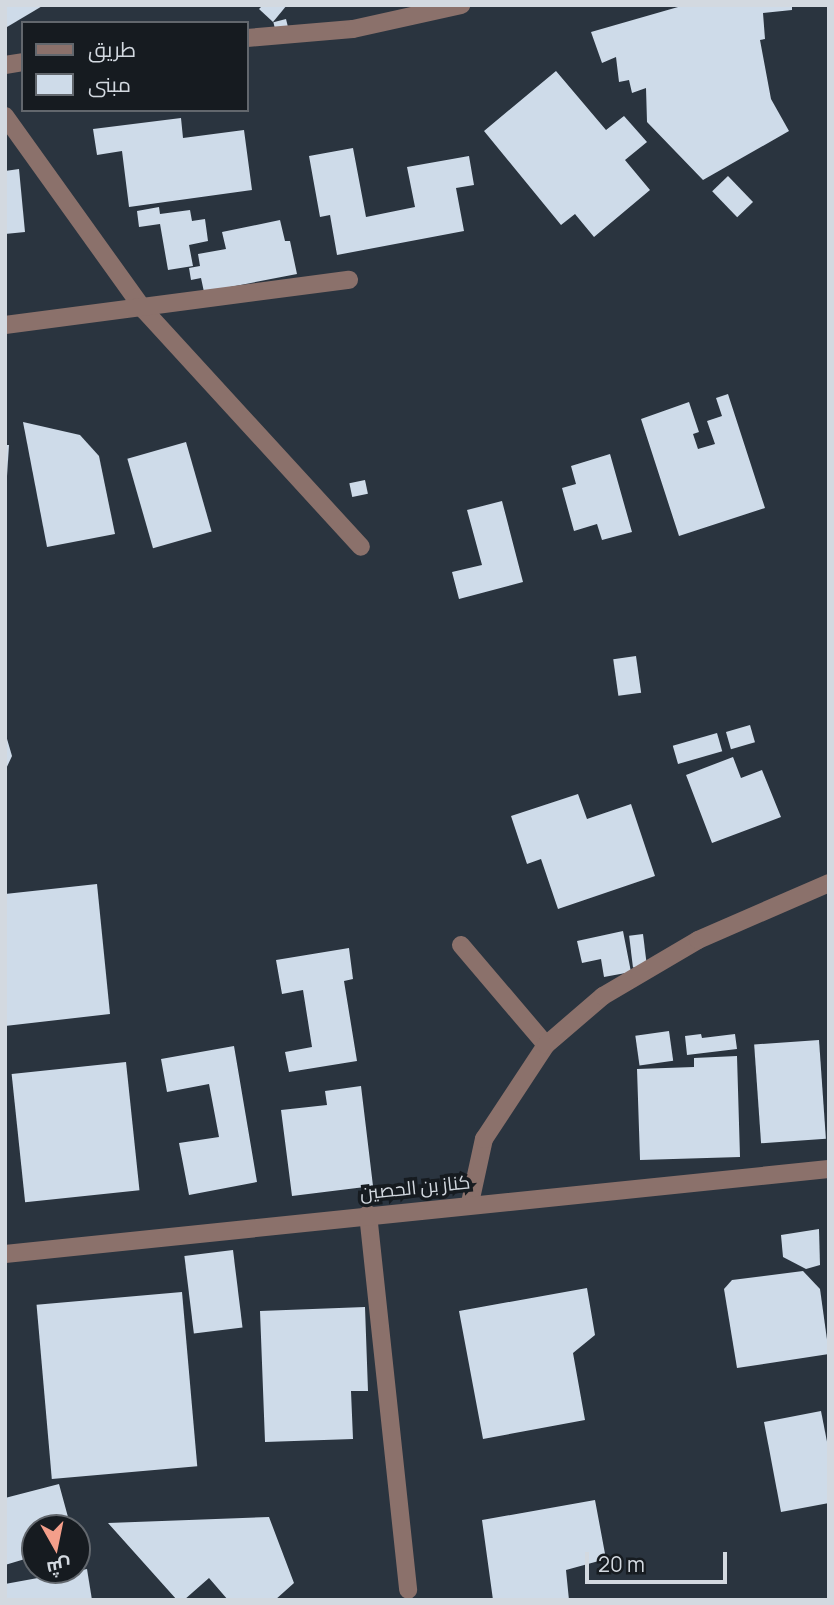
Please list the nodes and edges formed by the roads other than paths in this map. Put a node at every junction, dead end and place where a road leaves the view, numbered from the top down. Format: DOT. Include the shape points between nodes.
graph roads {
  1 [pos="461,5"];
  2 [pos="415,9"];
  3 [pos="248,38"];
  4 [pos="5,116"];
  5 [pos="349,280"];
  6 [pos="144,310"];
  7 [pos="5,325"];
  8 [pos="361,547"];
  9 [pos="829,883"];
  10 [pos="461,945"];
  11 [pos="545,1045"];
  12 [pos="829,1169"];
  13 [pos="470,1203"];
  14 [pos="368,1214"];
  15 [pos="5,1254"];
  16 [pos="408,1590"];
  1 -- 2 [label="street"];
  2 -- 3 [label="street" via="353,29"];
  4 -- 6 [label="street"];
  5 -- 6 [label="street"];
  6 -- 7 [label="street"];
  6 -- 8 [label="street"];
  9 -- 11 [label="street" via="698,940 603,996"];
  10 -- 11 [label="street"];
  11 -- 13 [label="street" via="484,1139"];
  12 -- 13 [label="street, كناز بن الحصين"];
  13 -- 14 [label="street, كناز بن الحصين"];
  14 -- 15 [label="street, كناز بن الحصين"];
  14 -- 16 [label="street"];
}
